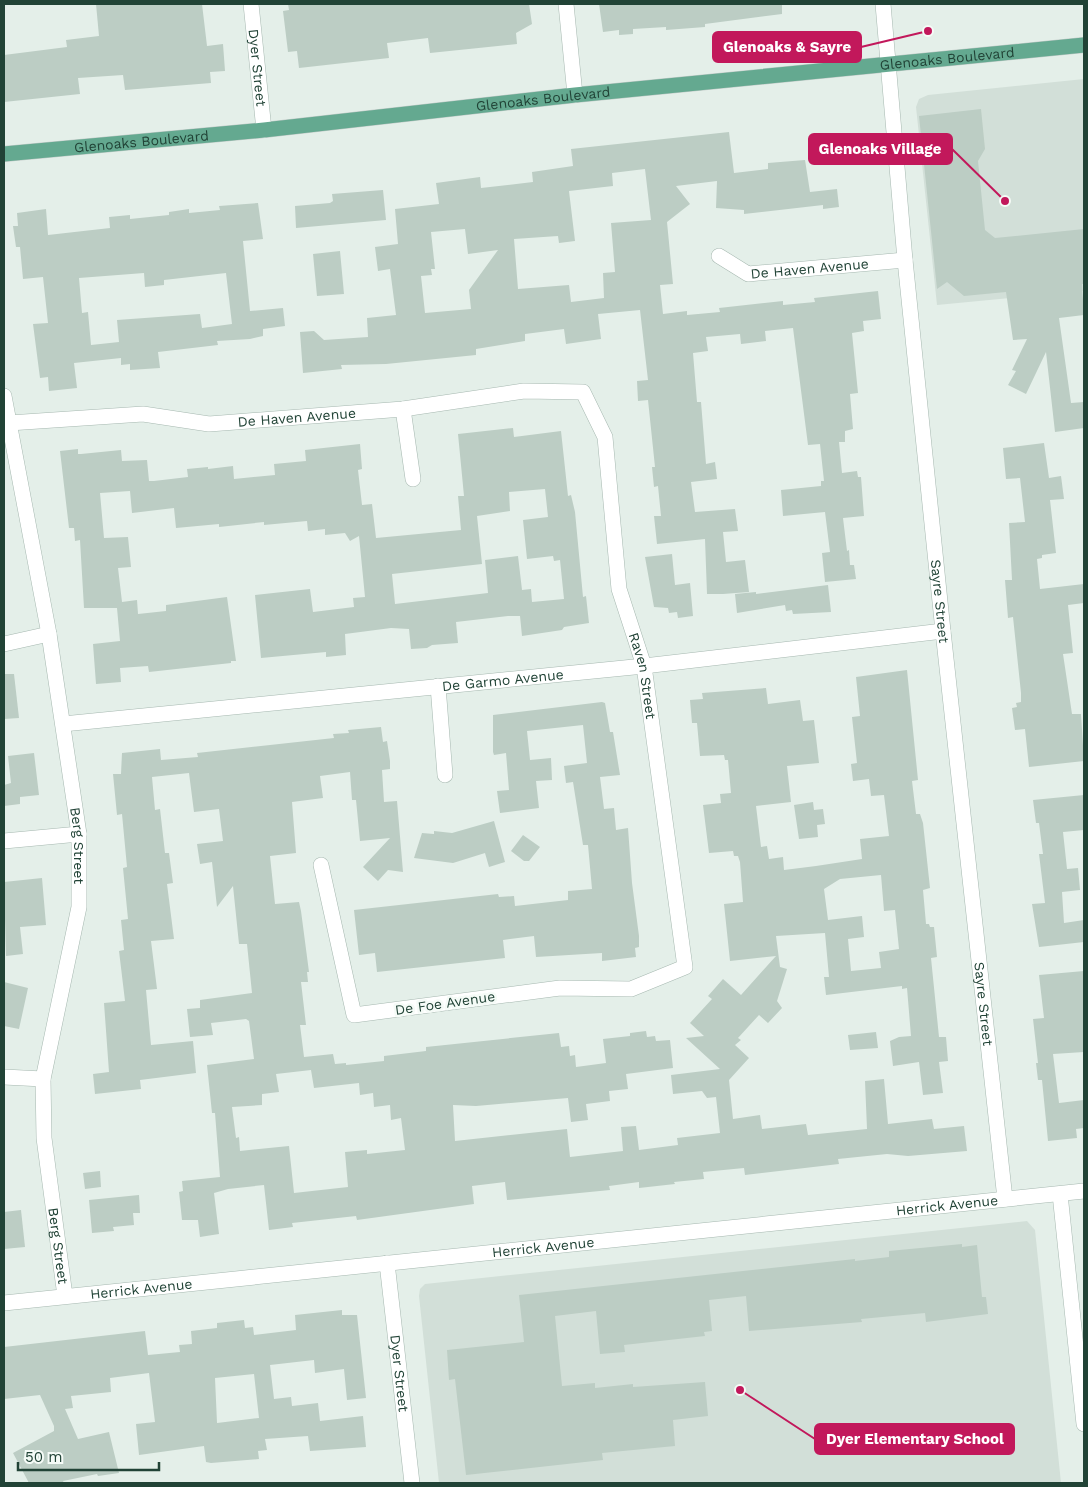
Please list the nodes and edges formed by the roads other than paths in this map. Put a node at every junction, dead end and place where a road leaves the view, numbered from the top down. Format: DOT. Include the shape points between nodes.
graph roads {
  1 [pos="251,4"];
  2 [pos="566,4"];
  3 [pos="883,4"];
  4 [pos="1084,45"];
  5 [pos="889,64"];
  6 [pos="575,95"];
  7 [pos="264,130"];
  8 [pos="4,154"];
  9 [pos="719,256"];
  10 [pos="906,260"];
  11 [pos="583,392"];
  12 [pos="4,396"];
  13 [pos="403,409"];
  14 [pos="9,423"];
  15 [pos="10,469"];
  16 [pos="413,479"];
  17 [pos="943,631"];
  18 [pos="50,634"];
  19 [pos="4,644"];
  20 [pos="644,666"];
  21 [pos="438,686"];
  22 [pos="63,724"];
  23 [pos="445,774"];
  24 [pos="79,834"];
  25 [pos="4,842"];
  26 [pos="321,865"];
  27 [pos="685,967"];
  28 [pos="4,1077"];
  29 [pos="43,1079"];
  30 [pos="1084,1191"];
  31 [pos="1060,1194"];
  32 [pos="1005,1199"];
  33 [pos="387,1263"];
  34 [pos="65,1296"];
  35 [pos="4,1303"];
  36 [pos="1084,1424"];
  37 [pos="412,1483"];
  1 -- 7 [label="street, Dyer Street"];
  2 -- 6 [label="street"];
  3 -- 5 [label="street, Sayre Street"];
  4 -- 5 [label="main road, Glenoaks Boulevard"];
  5 -- 6 [label="main road, Glenoaks Boulevard"];
  5 -- 10 [label="street, Sayre Street"];
  6 -- 7 [label="main road, Glenoaks Boulevard"];
  7 -- 8 [label="main road, Glenoaks Boulevard"];
  9 -- 10 [label="street, De Haven Avenue" via="748,274"];
  10 -- 17 [label="street, Sayre Street"];
  11 -- 13 [label="street, De Haven Avenue" via="524,391"];
  11 -- 20 [label="street, Raven Street" via="605,437 619,589"];
  12 -- 14 [label="street, Berg Street"];
  13 -- 14 [label="street, De Haven Avenue" via="209,424 143,414"];
  13 -- 16 [label="street"];
  14 -- 15 [label="street, Berg Street"];
  15 -- 18 [label="street, Berg Street"];
  17 -- 20 [label="street, De Garmo Avenue"];
  17 -- 32 [label="street, Sayre Street"];
  18 -- 19 [label="street"];
  18 -- 22 [label="street, Berg Street"];
  20 -- 21 [label="street, De Garmo Avenue"];
  20 -- 27 [label="street, Raven Street"];
  21 -- 22 [label="street, De Garmo Avenue"];
  21 -- 23 [label="street"];
  22 -- 24 [label="street, Berg Street"];
  24 -- 25 [label="street"];
  24 -- 29 [label="street, Berg Street" via="79,907"];
  26 -- 27 [label="street, De Foe Avenue" via="354,1015 560,988 631,989"];
  28 -- 29 [label="street"];
  29 -- 34 [label="street, Berg Street" via="44,1138"];
  30 -- 31 [label="street, Herrick Avenue"];
  31 -- 32 [label="street, Herrick Avenue"];
  31 -- 36 [label="street"];
  32 -- 33 [label="street, Herrick Avenue"];
  33 -- 34 [label="street, Herrick Avenue"];
  33 -- 37 [label="street, Dyer Street"];
  34 -- 35 [label="street, Herrick Avenue"];
}
